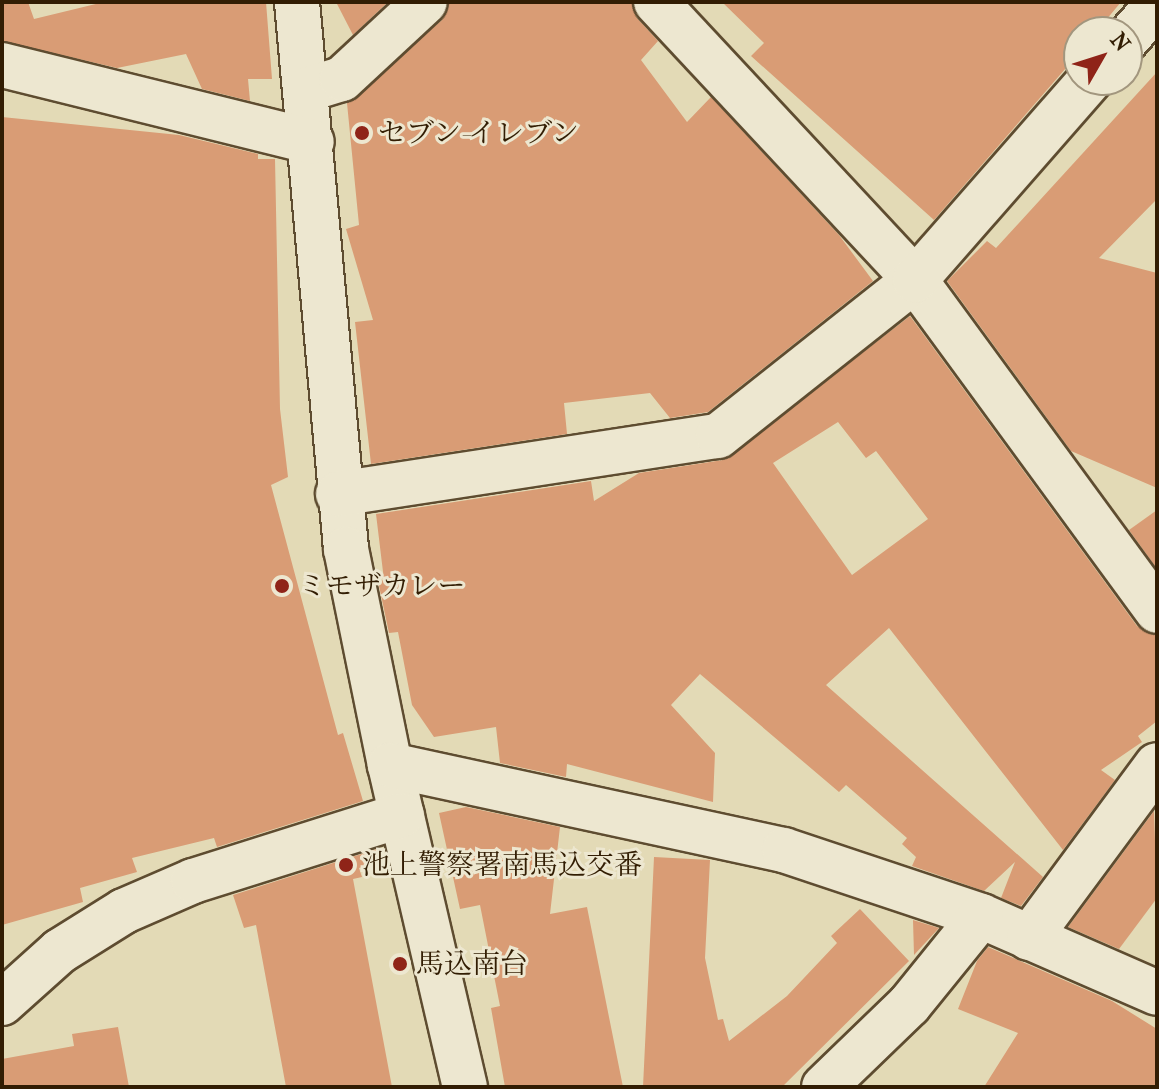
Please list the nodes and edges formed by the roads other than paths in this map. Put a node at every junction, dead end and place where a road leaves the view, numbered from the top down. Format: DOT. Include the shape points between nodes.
graph roads {
  1 [pos="297,2"];
  2 [pos="425,2"];
  3 [pos="656,2"];
  4 [pos="1157,5"];
  5 [pos="1143,21"];
  6 [pos="2,65"];
  7 [pos="309,89"];
  8 [pos="1076,96"];
  9 [pos="312,142"];
  10 [pos="915,280"];
  11 [pos="338,494"];
  12 [pos="1157,611"];
  13 [pos="390,765"];
  14 [pos="1157,765"];
  15 [pos="402,815"];
  16 [pos="981,916"];
  17 [pos="1029,938"];
  18 [pos="1157,993"];
  19 [pos="2,1003"];
  20 [pos="465,1087"];
  21 [pos="824,1087"];
  1 -- 7 [label="street"];
  2 -- 7 [label="street" via="342,79"];
  3 -- 10 [label="street"];
  4 -- 5 [label="street"];
  6 -- 9 [label="street"];
  7 -- 9 [label="street"];
  8 -- 10 [label="street"];
  9 -- 11 [label="street"];
  10 -- 11 [label="street" via="718,436"];
  10 -- 12 [label="street"];
  11 -- 13 [label="street"];
  13 -- 15 [label="street"];
  13 -- 16 [label="street" via="467,777 784,850"];
  14 -- 17 [label="street"];
  15 -- 19 [label="street" via="193,881 124,911 60,951"];
  15 -- 20 [label="street"];
  16 -- 17 [label="street"];
  16 -- 21 [label="street" via="909,1005"];
  17 -- 18 [label="street"];
}
